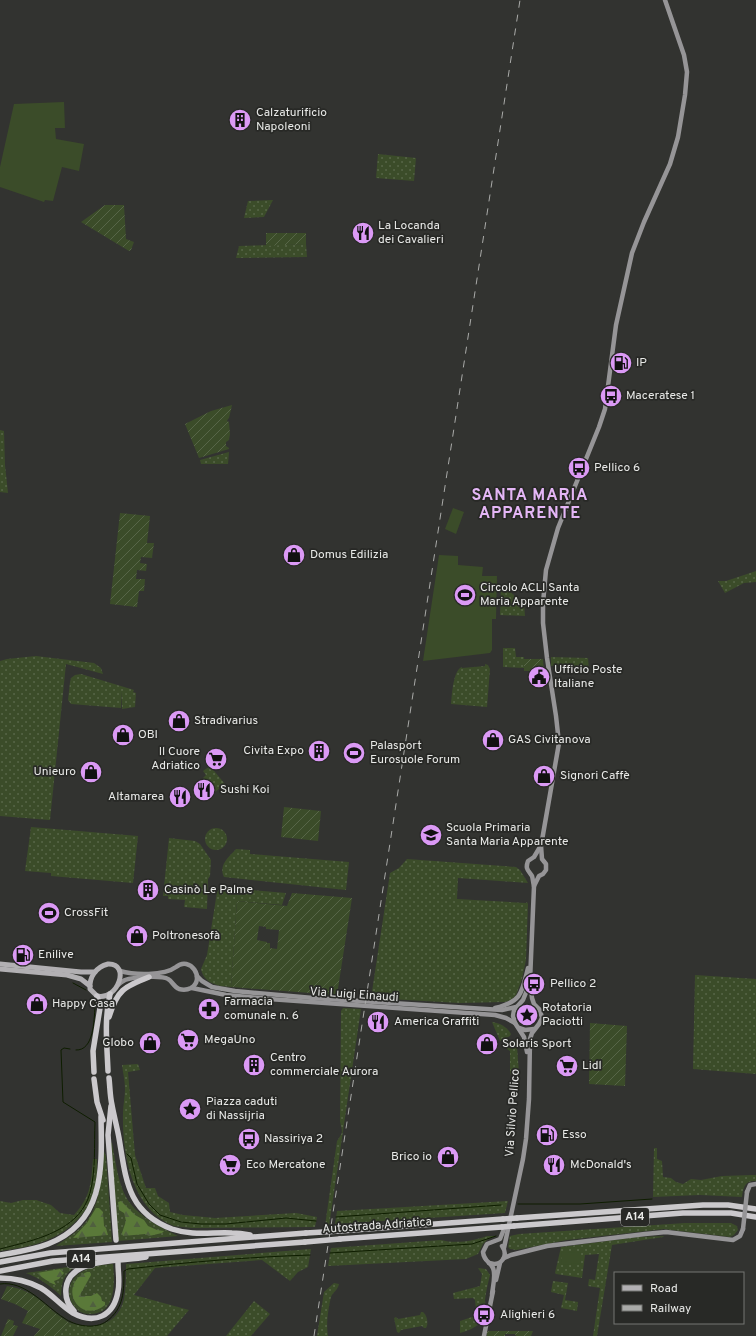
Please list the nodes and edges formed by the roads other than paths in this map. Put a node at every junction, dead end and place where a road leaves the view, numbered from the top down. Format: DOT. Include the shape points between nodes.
graph roads {
  1 [pos="665,0"];
  2 [pos="541,846"];
  3 [pos="534,857"];
  4 [pos="542,859"];
  5 [pos="531,876"];
  6 [pos="539,876"];
  7 [pos="534,886"];
  8 [pos="530,961"];
  9 [pos="0,964"];
  10 [pos="0,969"];
  11 [pos="173,970"];
  12 [pos="120,971"];
  13 [pos="95,972"];
  14 [pos="197,976"];
  15 [pos="150,977"];
  16 [pos="530,981"];
  17 [pos="172,983"];
  18 [pos="118,985"];
  19 [pos="90,986"];
  20 [pos="192,988"];
  21 [pos="110,994"];
  22 [pos="97,996"];
  23 [pos="534,1004"];
  24 [pos="518,1006"];
  25 [pos="489,1009"];
  26 [pos="107,1023"];
  27 [pos="515,1023"];
  28 [pos="519,1028"];
  29 [pos="534,1029"];
  30 [pos="108,1071"];
  31 [pos="94,1072"];
  32 [pos="109,1078"];
  33 [pos="94,1079"];
  34 [pos="111,1104"];
  35 [pos="101,1117"];
  36 [pos="108,1135"];
  37 [pos="756,1184"];
  38 [pos="756,1209"];
  39 [pos="756,1217"];
  40 [pos="263,1237"];
  41 [pos="116,1240"];
  42 [pos="494,1242"];
  43 [pos="504,1249"];
  44 [pos="163,1253"];
  45 [pos="511,1254"];
  46 [pos="0,1255"];
  47 [pos="504,1258"];
  48 [pos="0,1262"];
  49 [pos="118,1263"];
  50 [pos="489,1263"];
  51 [pos="500,1263"];
  52 [pos="0,1271"];
  53 [pos="0,1278"];
  54 [pos="492,1294"];
  55 [pos="80,1316"];
  56 [pos="484,1336"];
  1 -- 2 [label="main road, Via Silvio Pellico" via="686,64 686,83 678,137 670,164 632,253 616,326 606,409 556,531 544,582 545,646 559,743"];
  2 -- 3 [label="main road, Via Silvio Pellico"];
  2 -- 4 [label="main road, Via Silvio Pellico"];
  3 -- 4 [label="main road"];
  3 -- 5 [label="main road, Via Silvio Pellico" via="526,865"];
  4 -- 6 [label="main road, Via Silvio Pellico" via="546,864 546,870"];
  5 -- 6 [label="main road"];
  5 -- 7 [label="main road, Via Silvio Pellico"];
  6 -- 7 [label="main road, Via Silvio Pellico"];
  7 -- 8 [label="main road, Via Silvio Pellico"];
  8 -- 16 [label="main road, Via Silvio Pellico"];
  8 -- 25 [label="main road" via="517,999 508,1005"];
  9 -- 13 [label="main road, Via Luigi Einaudi"];
  10 -- 19 [label="main road" via="67,975 81,979"];
  11 -- 12 [label="main road, Via Luigi Einaudi" via="130,974"];
  11 -- 14 [label="main road, Via Luigi Einaudi" via="178,965 187,964 194,968"];
  11 -- 17 [label="main road"];
  12 -- 13 [label="main road, Via Luigi Einaudi" via="110,964"];
  12 -- 18 [label="main road"];
  13 -- 19 [label="main road"];
  14 -- 20 [label="main road"];
  14 -- 25 [label="main road, Via Luigi Einaudi" via="212,987 235,991"];
  15 -- 17 [label="main road, Via Luigi Einaudi" via="165,978"];
  15 -- 18 [label="main road, Via Luigi Einaudi" via="125,980"];
  15 -- 26 [label="highway" via="129,986 119,994"];
  16 -- 23 [label="main road, Via Silvio Pellico"];
  16 -- 24 [label="main road, Via Silvio Pellico"];
  17 -- 20 [label="main road, Via Luigi Einaudi" via="182,990"];
  18 -- 21 [label="main road, Via Luigi Einaudi"];
  19 -- 22 [label="main road"];
  20 -- 27 [label="main road, Via Luigi Einaudi" via="226,995 269,999 495,1015"];
  21 -- 22 [label="main road"];
  21 -- 26 [label="highway"];
  22 -- 31 [label="highway" via="100,1008 93,1051"];
  23 -- 24 [label="main road" via="525,1002"];
  23 -- 29 [label="main road, Via Silvio Pellico" via="540,1010 542,1018"];
  24 -- 25 [label="main road, Via Luigi Einaudi" via="502,1010"];
  24 -- 27 [label="main road, Via Silvio Pellico" via="513,1016"];
  26 -- 30 [label="highway"];
  27 -- 28 [label="main road, Via Silvio Pellico"];
  28 -- 29 [label="main road"];
  28 -- 42 [label="main road, Via Silvio Pellico" via="526,1041 527,1052 524,1138 503,1234"];
  29 -- 43 [label="main road, Via Silvio Pellico" via="530,1039 525,1147"];
  32 -- 34 [label="highway"];
  33 -- 35 [label="highway"];
  34 -- 36 [label="highway"];
  34 -- 40 [label="highway" via="130,1192 154,1220 185,1232 232,1233"];
  35 -- 36 [label="highway"];
  35 -- 46 [label="highway" via="98,1186 91,1207 83,1218 64,1235 50,1243"];
  36 -- 41 [label="highway"];
  37 -- 45 [label="main road, bridge" via="750,1186 747,1192 743,1229 740,1236 733,1240 666,1232 558,1245"];
  38 -- 40 [label="highway, Autostrada Adriatica / A14, bridge" via="702,1205"];
  39 -- 44 [label="highway, Autostrada Adriatica / A14, bridge" via="683,1213"];
  40 -- 48 [label="highway, Autostrada Adriatica / A14" via="50,1253"];
  42 -- 43 [label="main road" via="500,1243"];
  42 -- 50 [label="main road" via="487,1244 483,1252 485,1260"];
  43 -- 45 [label="main road"];
  43 -- 47 [label="main road"];
  44 -- 52 [label="highway, Autostrada Adriatica / A14" via="53,1262"];
  44 -- 55 [label="highway" via="92,1264 77,1271 67,1282 66,1293 69,1305"];
  45 -- 47 [label="main road"];
  47 -- 51 [label="main road"];
  49 -- 55 [label="highway" via="118,1290 112,1308 97,1318"];
  50 -- 51 [label="main road"];
  50 -- 54 [label="main road" via="494,1269"];
  51 -- 54 [label="main road"];
  53 -- 55 [label="highway" via="20,1279 34,1284"];
  54 -- 56 [label="main road"];
}
